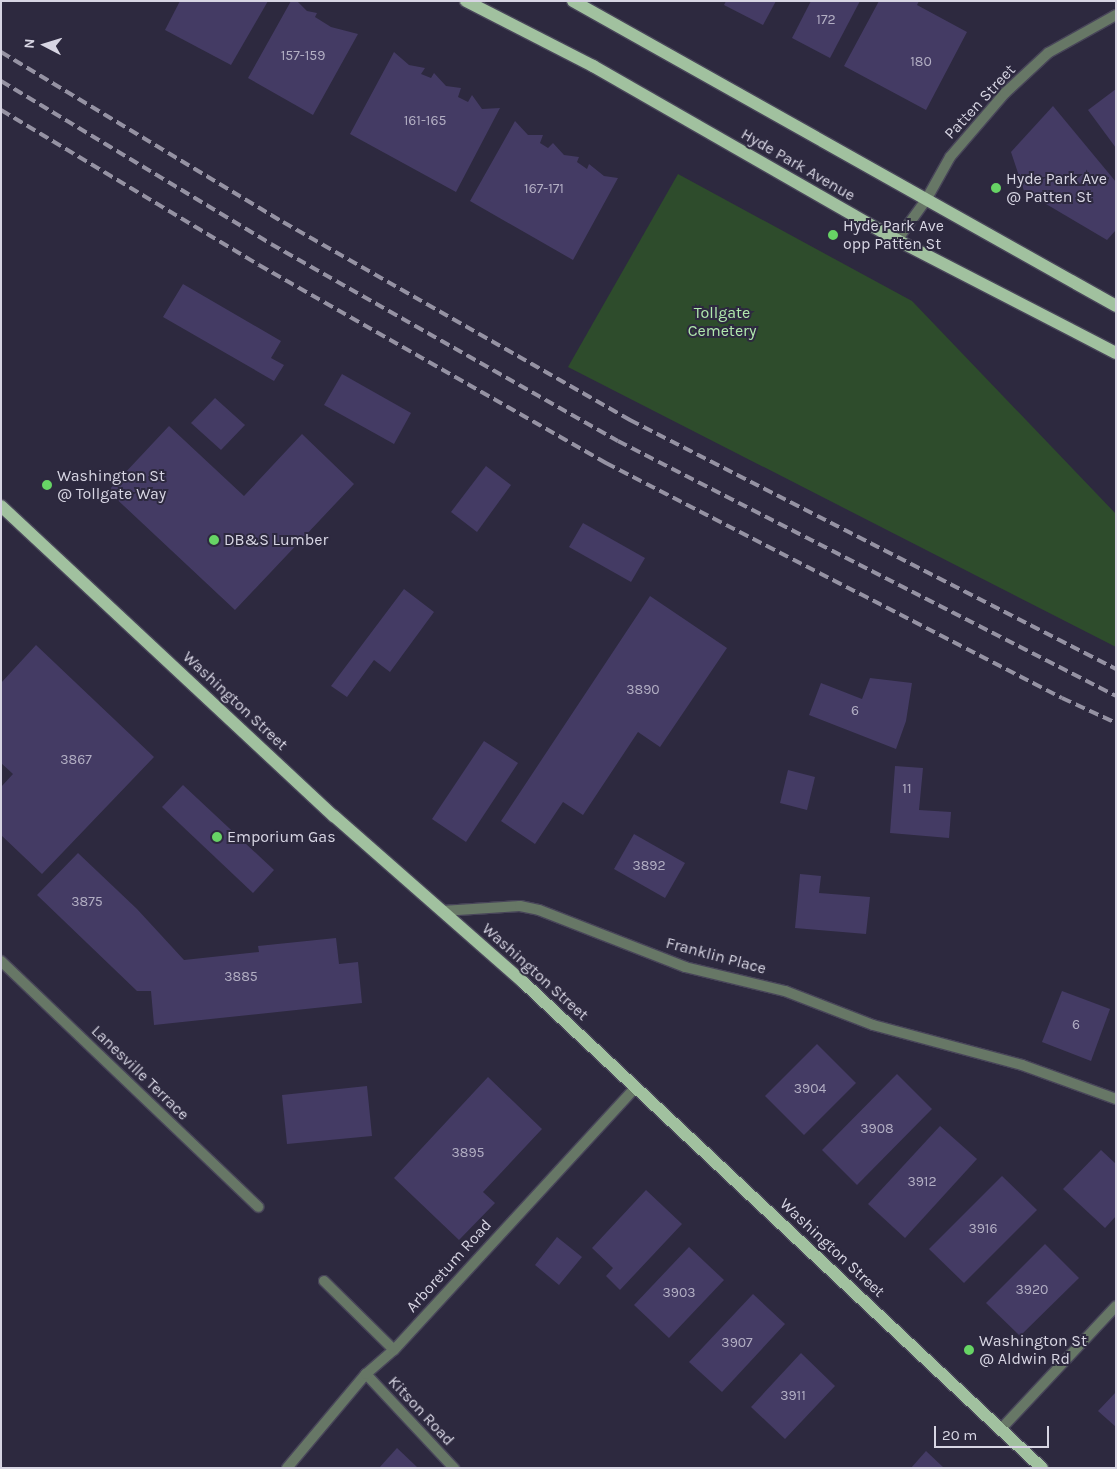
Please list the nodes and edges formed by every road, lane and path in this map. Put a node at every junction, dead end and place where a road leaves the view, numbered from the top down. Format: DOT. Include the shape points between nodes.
graph roads {
  1 [pos="466,1"];
  2 [pos="573,1"];
  3 [pos="1116,15"];
  4 [pos="926,200"];
  5 [pos="897,240"];
  6 [pos="1116,306"];
  7 [pos="1116,353"];
  8 [pos="1,507"];
  9 [pos="442,911"];
  10 [pos="1,961"];
  11 [pos="636,1087"];
  12 [pos="1116,1099"];
  13 [pos="258,1207"];
  14 [pos="324,1281"];
  15 [pos="1116,1306"];
  16 [pos="394,1350"];
  17 [pos="366,1374"];
  18 [pos="1001,1429"];
  19 [pos="287,1468"];
  20 [pos="454,1468"];
  21 [pos="1042,1468"];
  1 -- 5 [label="main road, Hyde Park Avenue" via="593,66"];
  2 -- 4 [label="main road, Hyde Park Avenue"];
  3 -- 4 [label="street, Patten Street" via="1048,53 1005,93 950,156"];
  4 -- 5 [label="street, Patten Street"];
  4 -- 6 [label="main road, Hyde Park Avenue"];
  5 -- 7 [label="main road, Hyde Park Avenue"];
  8 -- 9 [label="main road, Washington Street"];
  9 -- 11 [label="main road, Washington Street"];
  9 -- 12 [label="street, Franklin Place" via="520,906 539,910 685,967 785,991 873,1025 981,1053"];
  10 -- 13 [label="street, Lanesville Terrace"];
  11 -- 16 [label="street, Arboretum Road"];
  11 -- 18 [label="main road, Washington Street"];
  14 -- 16 [label="street"];
  15 -- 18 [label="street"];
  16 -- 17 [label="street, Arboretum Road"];
  17 -- 19 [label="street, Arboretum Road"];
  17 -- 20 [label="street, Kitson Road"];
  18 -- 21 [label="main road, Washington Street"];
}
